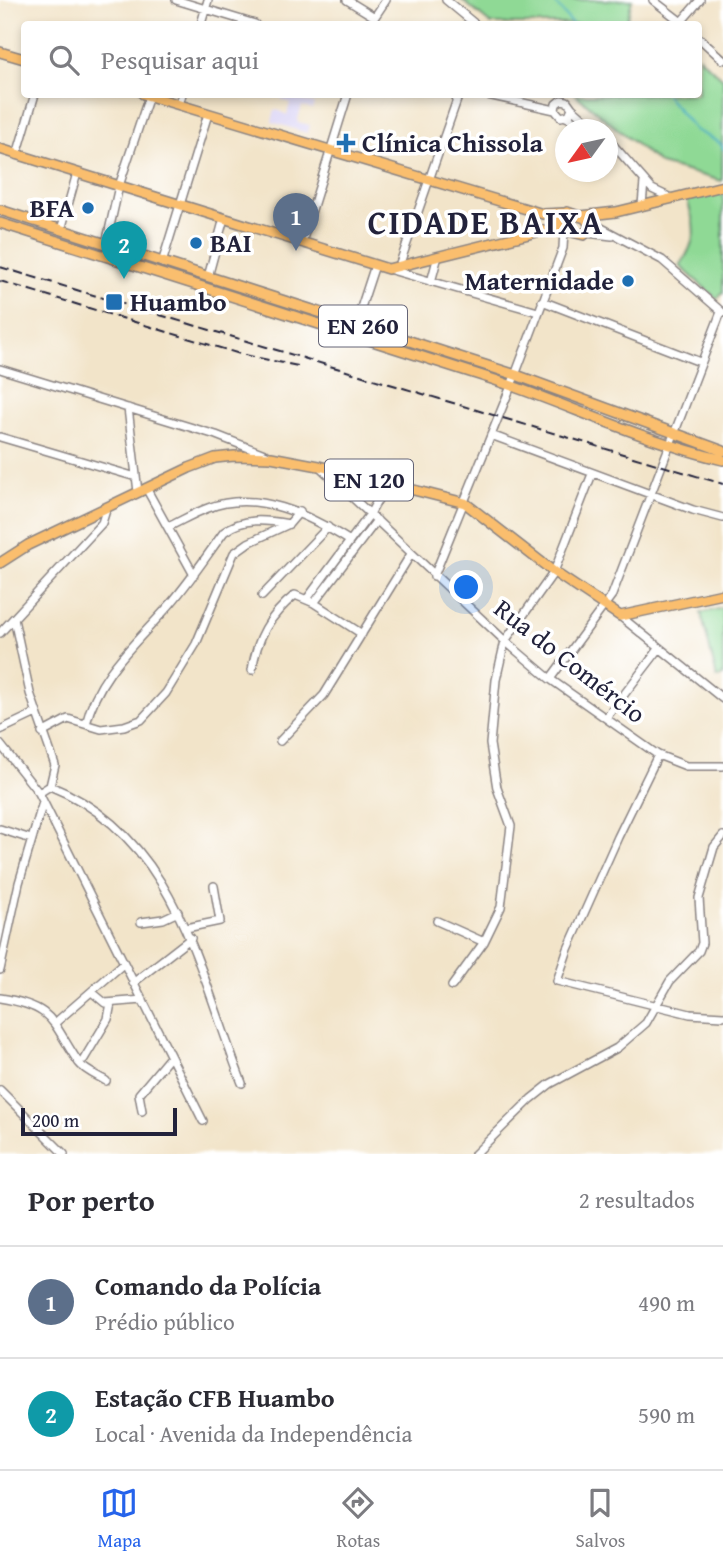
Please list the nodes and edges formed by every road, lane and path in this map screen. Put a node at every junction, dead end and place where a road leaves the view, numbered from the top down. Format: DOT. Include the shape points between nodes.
graph roads {
  1 [pos="176,0"];
  2 [pos="208,0"];
  3 [pos="347,0"];
  4 [pos="386,0"];
  5 [pos="446,0"];
  6 [pos="653,0"];
  7 [pos="700,0"];
  8 [pos="205,9"];
  9 [pos="373,16"];
  10 [pos="202,21"];
  11 [pos="245,21"];
  12 [pos="371,21"];
  13 [pos="471,21"];
  14 [pos="679,21"];
  15 [pos="684,21"];
  16 [pos="702,41"];
  17 [pos="0,52"];
  18 [pos="21,58"];
  19 [pos="723,60"];
  20 [pos="34,98"];
  21 [pos="145,98"];
  22 [pos="156,98"];
  23 [pos="181,98"];
  24 [pos="347,98"];
  25 [pos="458,98"];
  26 [pos="508,98"];
  27 [pos="553,98"];
  28 [pos="560,98"];
  29 [pos="562,98"];
  30 [pos="179,105"];
  31 [pos="555,107"];
  32 [pos="572,108"];
  33 [pos="208,114"];
  34 [pos="566,117"];
  35 [pos="571,119"];
  36 [pos="584,119"];
  37 [pos="0,149"];
  38 [pos="332,150"];
  39 [pos="618,151"];
  40 [pos="17,155"];
  41 [pos="77,173"];
  42 [pos="430,180"];
  43 [pos="644,181"];
  44 [pos="119,186"];
  45 [pos="723,186"];
  46 [pos="672,198"];
  47 [pos="180,205"];
  48 [pos="642,205"];
  49 [pos="533,211"];
  50 [pos="5,212"];
  51 [pos="616,212"];
  52 [pos="563,213"];
  53 [pos="224,218"];
  54 [pos="3,224"];
  55 [pos="587,226"];
  56 [pos="562,229"];
  57 [pos="61,230"];
  58 [pos="530,233"];
  59 [pos="612,236"];
  60 [pos="302,242"];
  61 [pos="106,244"];
  62 [pos="563,248"];
  63 [pos="134,254"];
  64 [pos="438,256"];
  65 [pos="162,263"];
  66 [pos="131,264"];
  67 [pos="375,265"];
  68 [pos="399,266"];
  69 [pos="388,269"];
  70 [pos="208,277"];
  71 [pos="431,282"];
  72 [pos="542,301"];
  73 [pos="284,307"];
  74 [pos="538,312"];
  75 [pos="722,313"];
  76 [pos="356,324"];
  77 [pos="444,351"];
  78 [pos="700,362"];
  79 [pos="441,363"];
  80 [pos="0,369"];
  81 [pos="516,375"];
  82 [pos="512,386"];
  83 [pos="591,404"];
  84 [pos="128,408"];
  85 [pos="588,415"];
  86 [pos="491,435"];
  87 [pos="0,437"];
  88 [pos="671,440"];
  89 [pos="723,451"];
  90 [pos="271,457"];
  91 [pos="723,460"];
  92 [pos="319,466"];
  93 [pos="592,474"];
  94 [pos="136,477"];
  95 [pos="386,485"];
  96 [pos="142,490"];
  97 [pos="652,496"];
  98 [pos="465,503"];
  99 [pos="107,506"];
  100 [pos="300,512"];
  101 [pos="374,517"];
  102 [pos="723,518"];
  103 [pos="289,524"];
  104 [pos="169,527"];
  105 [pos="328,527"];
  106 [pos="350,541"];
  107 [pos="411,554"];
  108 [pos="2,558"];
  109 [pos="554,572"];
  110 [pos="194,575"];
  111 [pos="434,576"];
  112 [pos="723,594"];
  113 [pos="262,596"];
  114 [pos="311,601"];
  115 [pos="604,609"];
  116 [pos="620,616"];
  117 [pos="14,619"];
  118 [pos="0,633"];
  119 [pos="362,634"];
  120 [pos="505,641"];
  121 [pos="659,649"];
  122 [pos="252,670"];
  123 [pos="550,679"];
  124 [pos="723,699"];
  125 [pos="36,713"];
  126 [pos="606,718"];
  127 [pos="86,724"];
  128 [pos="0,730"];
  129 [pos="42,733"];
  130 [pos="280,740"];
  131 [pos="0,744"];
  132 [pos="659,755"];
  133 [pos="723,766"];
  134 [pos="50,786"];
  135 [pos="39,793"];
  136 [pos="43,802"];
  137 [pos="0,829"];
  138 [pos="723,836"];
  139 [pos="31,839"];
  140 [pos="214,886"];
  141 [pos="178,912"];
  142 [pos="437,921"];
  143 [pos="141,922"];
  144 [pos="186,928"];
  145 [pos="191,938"];
  146 [pos="484,942"];
  147 [pos="123,964"];
  148 [pos="0,970"];
  149 [pos="134,983"];
  150 [pos="452,986"];
  151 [pos="93,993"];
  152 [pos="0,998"];
  153 [pos="143,1000"];
  154 [pos="111,1003"];
  155 [pos="657,1006"];
  156 [pos="723,1016"];
  157 [pos="55,1023"];
  158 [pos="170,1057"];
  159 [pos="84,1059"];
  160 [pos="106,1081"];
  161 [pos="242,1083"];
  162 [pos="0,1090"];
  163 [pos="142,1111"];
  164 [pos="203,1121"];
  165 [pos="64,1154"];
  166 [pos="475,1154"];
  1 -- 8 [label="street"];
  2 -- 8 [label="street"];
  3 -- 9 [label="street"];
  4 -- 9 [label="street"];
  5 -- 13 [label="street"];
  6 -- 14 [label="street"];
  7 -- 15 [label="street"];
  8 -- 10 [label="street"];
  8 -- 11 [label="street"];
  9 -- 12 [label="street"];
  16 -- 19 [label="street"];
  17 -- 18 [label="main road"];
  20 -- 40 [label="street"];
  21 -- 44 [label="street"];
  22 -- 30 [label="main road"];
  23 -- 30 [label="street"];
  24 -- 38 [label="street"];
  25 -- 42 [label="street"];
  26 -- 31 [label="street"];
  27 -- 31 [label="street"];
  28 -- 31 [label="street"];
  29 -- 32 [label="street"];
  30 -- 33 [label="main road"];
  31 -- 34 [label="street" via="558,116"];
  32 -- 34 [label="street"];
  32 -- 36 [label="street"];
  33 -- 38 [label="main road"];
  33 -- 47 [label="street"];
  34 -- 35 [label="street"];
  37 -- 40 [label="main road"];
  38 -- 42 [label="main road"];
  38 -- 60 [label="street"];
  39 -- 43 [label="street"];
  40 -- 41 [label="main road"];
  41 -- 44 [label="main road"];
  41 -- 57 [label="street"];
  42 -- 49 [label="main road"];
  42 -- 68 [label="street"];
  43 -- 46 [label="street"];
  43 -- 48 [label="street"];
  44 -- 47 [label="main road"];
  44 -- 61 [label="street"];
  45 -- 46 [label="main road"];
  46 -- 48 [label="main road"];
  47 -- 53 [label="main road"];
  47 -- 65 [label="street"];
  48 -- 51 [label="main road"];
  49 -- 52 [label="main road"];
  49 -- 58 [label="main road"];
  50 -- 54 [label="main road"];
  50 -- 57 [label="main road, EN 260"];
  51 -- 55 [label="main road"];
  51 -- 55 [label="main road"];
  52 -- 55 [label="main road"];
  52 -- 56 [label="main road" via="558,218"];
  53 -- 60 [label="main road"];
  53 -- 70 [label="street"];
  54 -- 66 [label="main road, EN 260"];
  55 -- 56 [label="main road"];
  55 -- 59 [label="street"];
  55 -- 59 [label="street"];
  55 -- 62 [label="street"];
  56 -- 58 [label="main road"];
  56 -- 62 [label="street"];
  57 -- 61 [label="main road, EN 260"];
  58 -- 64 [label="main road"];
  59 -- 75 [label="street" via="663,260"];
  60 -- 67 [label="main road"];
  61 -- 63 [label="main road, EN 260"];
  62 -- 72 [label="street"];
  63 -- 65 [label="main road, EN 260"];
  63 -- 66 [label="main road"];
  64 -- 68 [label="main road"];
  64 -- 71 [label="street"];
  65 -- 70 [label="main road, EN 260"];
  66 -- 73 [label="main road, EN 260"];
  67 -- 69 [label="main road"];
  67 -- 76 [label="street"];
  68 -- 69 [label="main road"];
  69 -- 71 [label="street"];
  70 -- 73 [label="main road, EN 260"];
  71 -- 74 [label="street"];
  72 -- 74 [label="street"];
  72 -- 78 [label="street"];
  73 -- 76 [label="main road, EN 260"];
  73 -- 79 [label="main road, EN 260"];
  74 -- 81 [label="street"];
  75 -- 78 [label="street"];
  76 -- 77 [label="main road, EN 260"];
  77 -- 79 [label="main road"];
  77 -- 81 [label="main road, EN 260"];
  78 -- 88 [label="street"];
  79 -- 82 [label="main road, EN 260"];
  80 -- 84 [label="street"];
  81 -- 82 [label="street"];
  81 -- 83 [label="main road, EN 260"];
  82 -- 85 [label="main road, EN 260"];
  82 -- 86 [label="street"];
  83 -- 85 [label="main road"];
  83 -- 88 [label="main road, EN 260"];
  84 -- 90 [label="street"];
  84 -- 94 [label="street"];
  85 -- 88 [label="main road, EN 260"];
  86 -- 93 [label="street"];
  86 -- 98 [label="street"];
  87 -- 94 [label="street"];
  88 -- 89 [label="main road, EN 260"];
  88 -- 91 [label="main road, EN 260"];
  88 -- 97 [label="street"];
  90 -- 92 [label="main road, EN 120"];
  90 -- 96 [label="main road, EN 120" via="215,458"];
  92 -- 95 [label="main road, EN 120"];
  92 -- 101 [label="street, Rua do Comércio"];
  93 -- 97 [label="street"];
  93 -- 109 [label="street"];
  94 -- 96 [label="street"];
  95 -- 98 [label="main road, EN 120"];
  95 -- 101 [label="street"];
  96 -- 99 [label="main road, EN 120"];
  96 -- 104 [label="street"];
  97 -- 102 [label="street"];
  97 -- 115 [label="street"];
  98 -- 109 [label="main road, EN 120"];
  98 -- 111 [label="street"];
  99 -- 108 [label="main road, EN 120"];
  99 -- 117 [label="street" via="102,523"];
  100 -- 103 [label="street"];
  100 -- 104 [label="street" via="264,503 227,503"];
  100 -- 105 [label="street"];
  101 -- 106 [label="street"];
  101 -- 107 [label="street, Rua do Comércio"];
  101 -- 114 [label="street"];
  103 -- 110 [label="street" via="247,521 233,525"];
  103 -- 127 [label="street" via="234,553 196,644 166,693 141,719 102,729"];
  104 -- 110 [label="street"];
  105 -- 106 [label="street"];
  105 -- 113 [label="street"];
  106 -- 114 [label="street"];
  107 -- 111 [label="street, Rua do Comércio"];
  107 -- 119 [label="street"];
  109 -- 115 [label="main road, EN 120"];
  109 -- 120 [label="street"];
  110 -- 127 [label="street" via="115,663"];
  111 -- 120 [label="street, Rua do Comércio"];
  112 -- 116 [label="main road"];
  114 -- 119 [label="street"];
  114 -- 122 [label="street" via="295,595 265,626"];
  115 -- 116 [label="main road, EN 120"];
  115 -- 123 [label="street"];
  116 -- 121 [label="street"];
  117 -- 118 [label="street"];
  117 -- 125 [label="street"];
  119 -- 130 [label="street" via="324,695"];
  120 -- 123 [label="street, Rua do Comércio"];
  120 -- 146 [label="street" via="490,744 497,788 511,826 500,907"];
  121 -- 124 [label="street"];
  121 -- 126 [label="street"];
  123 -- 126 [label="street, Rua do Comércio"];
  125 -- 128 [label="street"];
  125 -- 129 [label="street"];
  126 -- 132 [label="street, Rua do Comércio"];
  127 -- 129 [label="street" via="68,719"];
  129 -- 134 [label="street" via="55,765"];
  131 -- 135 [label="street"];
  132 -- 133 [label="street, Rua do Comércio" via="686,766"];
  132 -- 155 [label="street" via="556,977 562,984"];
  134 -- 135 [label="street"];
  134 -- 141 [label="street" via="126,836"];
  135 -- 136 [label="street"];
  136 -- 139 [label="street"];
  136 -- 147 [label="street"];
  137 -- 139 [label="street"];
  138 -- 155 [label="street" via="699,898 699,951 670,981"];
  139 -- 148 [label="street"];
  140 -- 144 [label="street" via="220,921"];
  141 -- 143 [label="street"];
  141 -- 144 [label="street"];
  142 -- 146 [label="street"];
  144 -- 145 [label="street"];
  145 -- 149 [label="street"];
  145 -- 161 [label="street"];
  146 -- 150 [label="street"];
  147 -- 149 [label="street"];
  147 -- 151 [label="street"];
  149 -- 153 [label="street"];
  151 -- 154 [label="street"];
  151 -- 157 [label="street"];
  152 -- 157 [label="street" via="37,1006"];
  153 -- 154 [label="street"];
  153 -- 158 [label="street"];
  154 -- 159 [label="street" via="108,1019"];
  155 -- 156 [label="street"];
  155 -- 166 [label="street" via="637,1033 609,1054 550,1084"];
  157 -- 160 [label="street" via="80,1064"];
  158 -- 163 [label="street" via="139,1094"];
  158 -- 164 [label="street"];
  162 -- 165 [label="street"];
}
